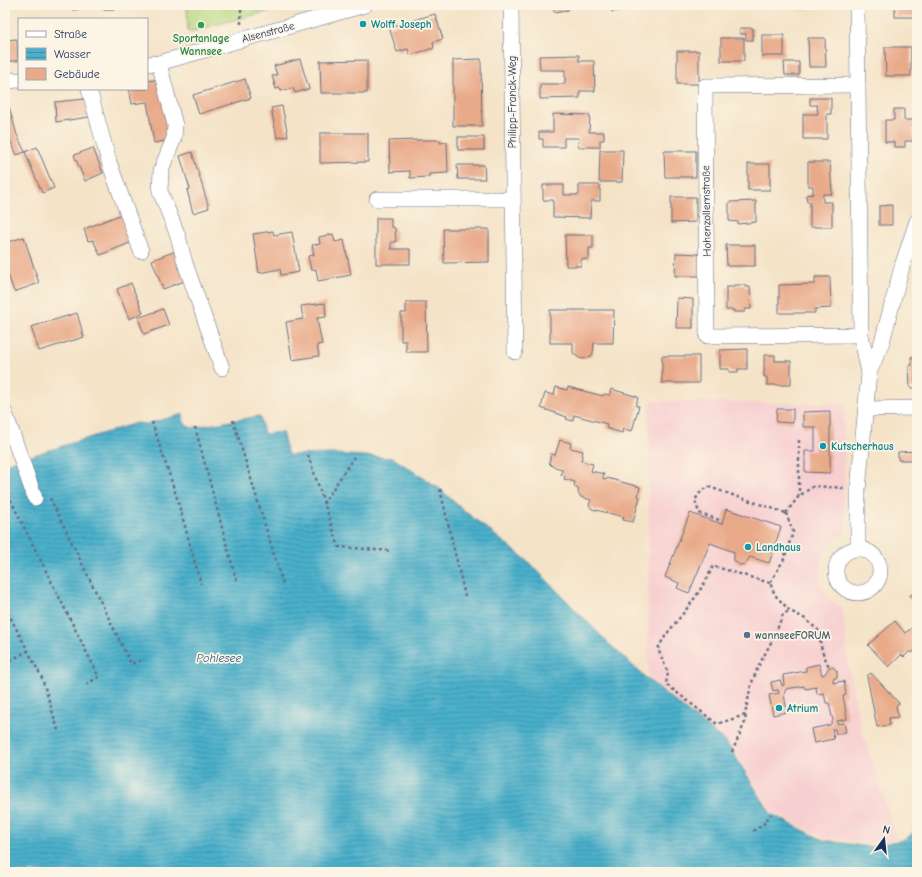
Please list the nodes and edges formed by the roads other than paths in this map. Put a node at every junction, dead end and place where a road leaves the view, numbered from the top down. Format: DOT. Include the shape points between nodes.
graph roads {
  1 [pos="365,5"];
  2 [pos="511,5"];
  3 [pos="858,5"];
  4 [pos="153,63"];
  5 [pos="18,80"];
  6 [pos="5,81"];
  7 [pos="858,85"];
  8 [pos="89,90"];
  9 [pos="377,199"];
  10 [pos="512,199"];
  11 [pos="917,221"];
  12 [pos="141,251"];
  13 [pos="861,335"];
  14 [pos="515,352"];
  15 [pos="222,368"];
  16 [pos="869,373"];
  17 [pos="917,408"];
  18 [pos="866,409"];
  19 [pos="5,413"];
  20 [pos="42,497"];
  21 [pos="858,549"];
  1 -- 4 [label="street, Alsenstraße"];
  2 -- 10 [label="street, Philipp-Franck-Weg"];
  3 -- 7 [label="street"];
  4 -- 15 [label="street" via="175,125 174,138 161,170 160,191 178,236"];
  5 -- 6 [label="street"];
  7 -- 13 [label="street"];
  7 -- 13 [label="street, Hohenzollernstraße" via="705,86 707,320 708,336"];
  8 -- 12 [label="street" via="109,162"];
  9 -- 10 [label="street"];
  10 -- 14 [label="street, Philipp-Franck-Weg"];
  11 -- 16 [label="street" via="882,342"];
  13 -- 16 [label="street"];
  16 -- 18 [label="street"];
  17 -- 18 [label="street"];
  18 -- 21 [label="street" via="858,490"];
  19 -- 20 [label="street"];
}
